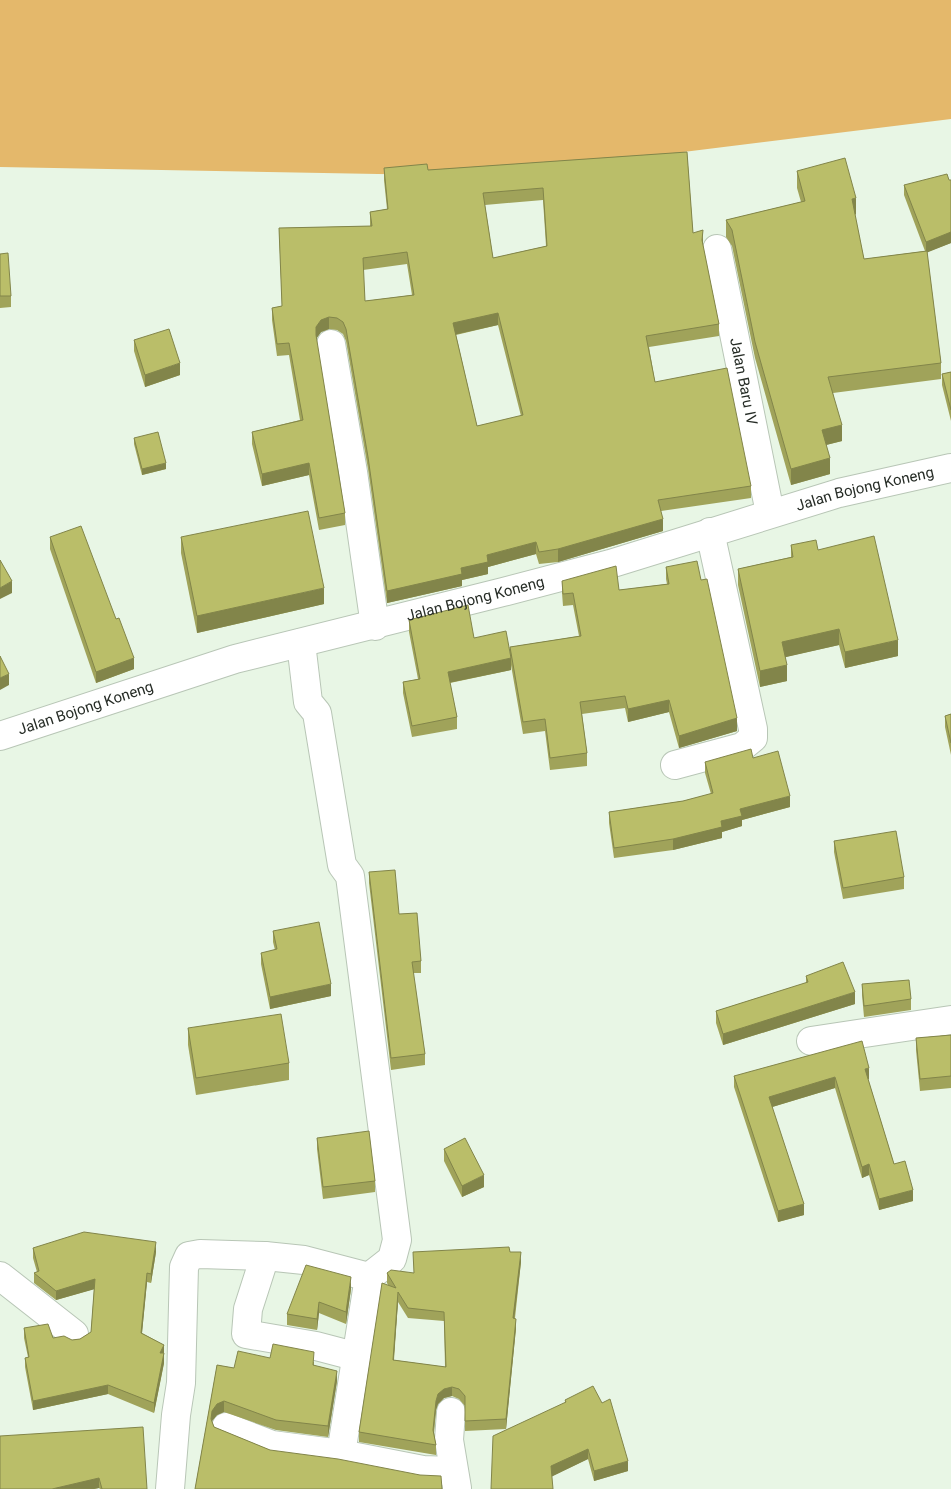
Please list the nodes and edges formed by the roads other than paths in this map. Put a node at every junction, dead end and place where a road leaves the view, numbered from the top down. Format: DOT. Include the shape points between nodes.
graph roads {
  1 [pos="717,249"];
  2 [pos="331,344"];
  3 [pos="951,468"];
  4 [pos="770,513"];
  5 [pos="710,532"];
  6 [pos="375,626"];
  7 [pos="300,643"];
  8 [pos="0,736"];
  9 [pos="675,765"];
  10 [pos="951,1020"];
  11 [pos="811,1042"];
  12 [pos="265,1256"];
  13 [pos="0,1276"];
  14 [pos="369,1277"];
  15 [pos="74,1334"];
  16 [pos="358,1356"];
  17 [pos="451,1412"];
  18 [pos="226,1427"];
  19 [pos="341,1454"];
  20 [pos="454,1480"];
  21 [pos="170,1489"];
  1 -- 4 [label="street, Jalan Baru IV"];
  2 -- 6 [label="street"];
  3 -- 4 [label="street, Jalan Bojong Koneng"];
  4 -- 5 [label="street, Jalan Bojong Koneng"];
  5 -- 6 [label="street, Jalan Bojong Koneng" via="610,564"];
  5 -- 9 [label="street" via="753,738 742,747"];
  6 -- 7 [label="street, Jalan Bojong Koneng"];
  7 -- 8 [label="street, Jalan Bojong Koneng" via="173,677"];
  7 -- 14 [label="street" via="308,702 317,713 342,866 350,876 397,1240 392,1258"];
  10 -- 11 [label="street"];
  12 -- 14 [label="street" via="304,1260"];
  12 -- 16 [label="street" via="248,1309 246,1334"];
  12 -- 21 [label="street" via="200,1254 185,1260 182,1383"];
  13 -- 15 [label="street"];
  14 -- 16 [label="street"];
  16 -- 19 [label="street"];
  17 -- 20 [label="street" via="449,1440"];
  18 -- 19 [label="street" via="272,1445"];
  19 -- 20 [label="street" via="423,1470"];
}
